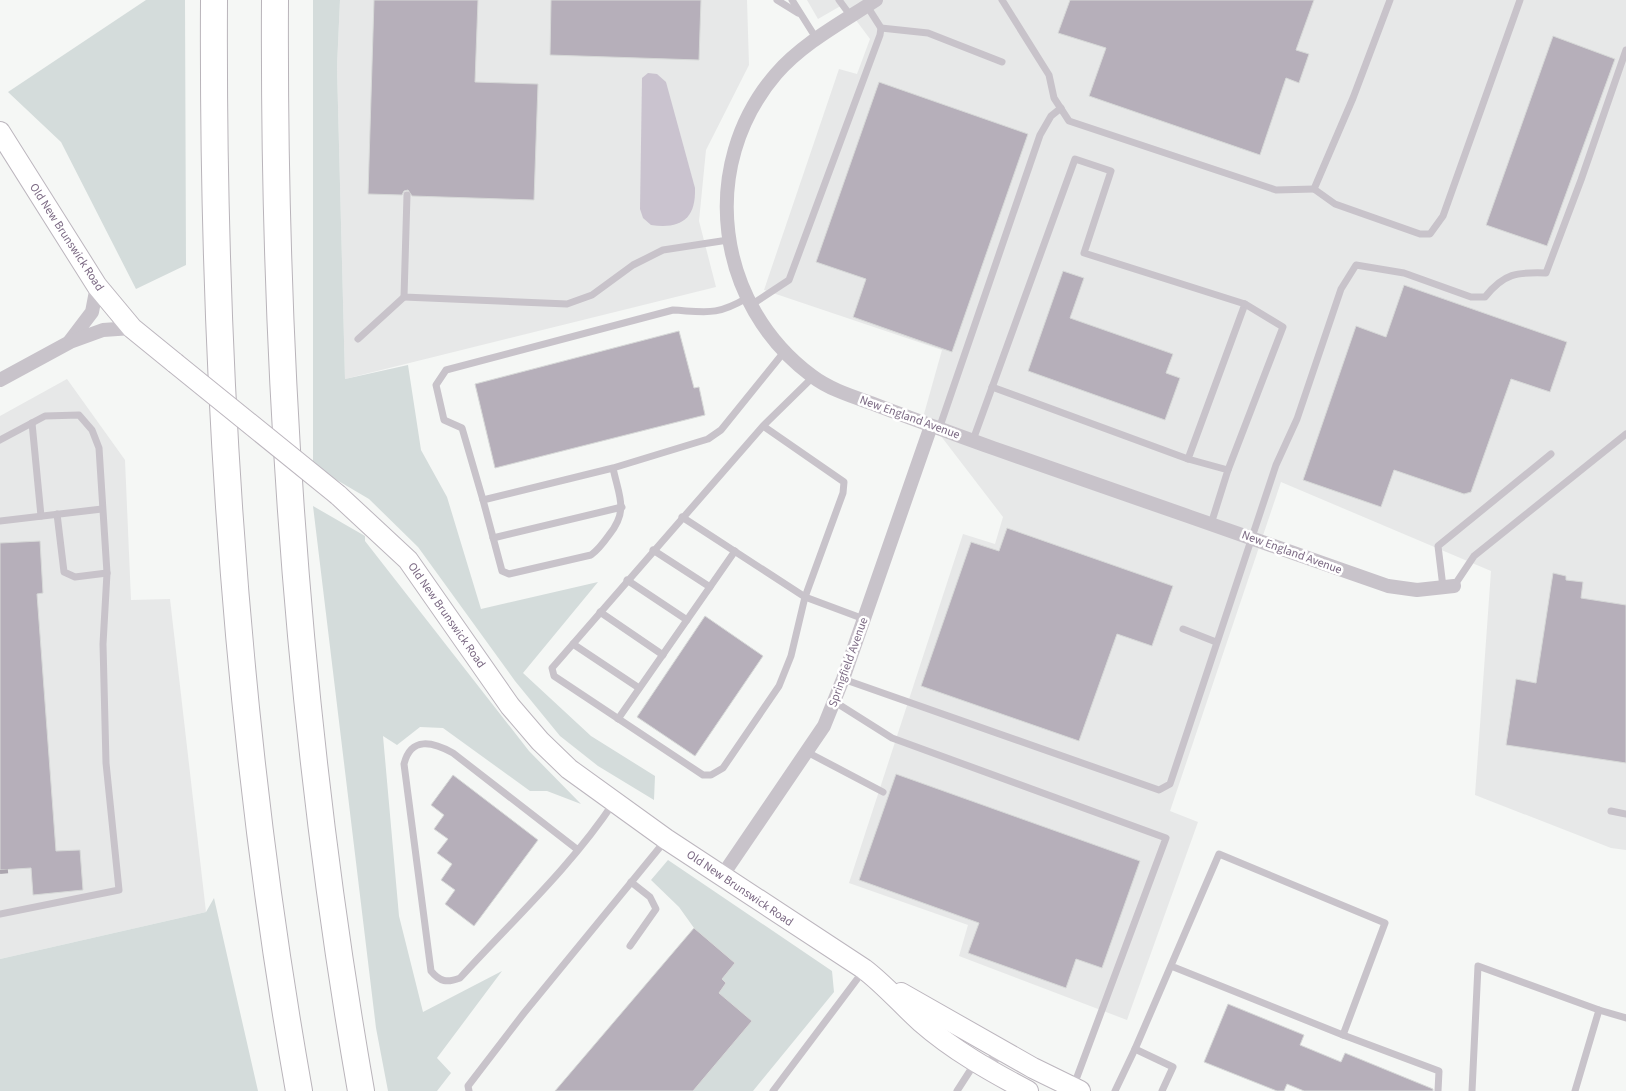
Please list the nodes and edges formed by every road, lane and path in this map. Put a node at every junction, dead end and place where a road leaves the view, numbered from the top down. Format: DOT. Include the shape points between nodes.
graph roads {
  1 [pos="214,0"];
  2 [pos="276,0"];
  3 [pos="778,0"];
  4 [pos="792,0"];
  5 [pos="840,0"];
  6 [pos="1003,0"];
  7 [pos="1390,0"];
  8 [pos="1520,0"];
  9 [pos="871,3"];
  10 [pos="800,15"];
  11 [pos="850,16"];
  12 [pos="881,28"];
  13 [pos="816,38"];
  14 [pos="1626,50"];
  15 [pos="1002,62"];
  16 [pos="1061,108"];
  17 [pos="0,132"];
  18 [pos="1314,190"];
  19 [pos="407,195"];
  20 [pos="728,240"];
  21 [pos="97,286"];
  22 [pos="404,297"];
  23 [pos="749,301"];
  24 [pos="1245,304"];
  25 [pos="132,328"];
  26 [pos="358,339"];
  27 [pos="70,342"];
  28 [pos="784,352"];
  29 [pos="813,378"];
  30 [pos="0,380"];
  31 [pos="992,387"];
  32 [pos="32,423"];
  33 [pos="763,426"];
  34 [pos="935,428"];
  35 [pos="1626,434"];
  36 [pos="0,440"];
  37 [pos="973,440"];
  38 [pos="1551,454"];
  39 [pos="1188,459"];
  40 [pos="613,468"];
  41 [pos="1228,470"];
  42 [pos="482,500"];
  43 [pos="622,507"];
  44 [pos="102,509"];
  45 [pos="58,514"];
  46 [pos="41,516"];
  47 [pos="682,517"];
  48 [pos="0,521"];
  49 [pos="1211,524"];
  50 [pos="493,538"];
  51 [pos="1252,538"];
  52 [pos="654,550"];
  53 [pos="735,551"];
  54 [pos="107,573"];
  55 [pos="627,580"];
  56 [pos="710,587"];
  57 [pos="1449,587"];
  58 [pos="805,597"];
  59 [pos="600,612"];
  60 [pos="864,619"];
  61 [pos="687,620"];
  62 [pos="1183,629"];
  63 [pos="1216,642"];
  64 [pos="573,644"];
  65 [pos="662,655"];
  66 [pos="843,679"];
  67 [pos="640,688"];
  68 [pos="835,702"];
  69 [pos="618,719"];
  70 [pos="807,752"];
  71 [pos="883,792"];
  72 [pos="614,802"];
  73 [pos="1611,811"];
  74 [pos="1626,814"];
  75 [pos="666,839"];
  76 [pos="578,850"];
  77 [pos="722,876"];
  78 [pos="631,882"];
  79 [pos="0,914"];
  80 [pos="630,946"];
  81 [pos="1171,966"];
  82 [pos="864,970"];
  83 [pos="881,982"];
  84 [pos="1599,1010"];
  85 [pos="1626,1018"];
  86 [pos="1343,1035"];
  87 [pos="1135,1049"];
  88 [pos="1011,1055"];
  89 [pos="975,1064"];
  90 [pos="1076,1089"];
  91 [pos="299,1091"];
  92 [pos="361,1091"];
  93 [pos="469,1091"];
  94 [pos="772,1091"];
  95 [pos="957,1091"];
  96 [pos="1028,1091"];
  97 [pos="1115,1091"];
  98 [pos="1162,1091"];
  99 [pos="1438,1091"];
  100 [pos="1472,1091"];
  101 [pos="1575,1091"];
  1 -- 91 [label="highway" via="216,237 230,523 260,830"];
  2 -- 92 [label="highway" via="278,270 294,567 321,824"];
  3 -- 10 [label="lane"];
  4 -- 10 [label="lane"];
  5 -- 11 [label="lane"];
  6 -- 16 [label="lane" via="1049,74 1054,98"];
  7 -- 18 [label="lane"];
  8 -- 18 [label="lane" via="1443,216 1430,234 1420,234 1335,204"];
  9 -- 11 [label="street, New England Avenue"];
  9 -- 12 [label="lane"];
  10 -- 13 [label="lane"];
  11 -- 13 [label="street, New England Avenue"];
  12 -- 15 [label="lane" via="928,33"];
  12 -- 23 [label="lane" via="789,280"];
  13 -- 20 [label="street, New England Avenue" via="788,61 765,88 736,145 726,194"];
  14 -- 51 [label="lane" via="1546,273 1518,272 1496,282 1485,297 1471,297 1404,272 1356,265 1341,289"];
  16 -- 18 [label="lane" via="1069,121 1276,190"];
  16 -- 34 [label="lane" via="1051,116 1040,135"];
  17 -- 21 [label="main road, Old New Brunswick Road"];
  19 -- 22 [label="lane"];
  20 -- 22 [label="lane" via="663,250 633,265 592,295 567,304"];
  20 -- 23 [label="street, New England Avenue" via="737,276"];
  21 -- 25 [label="main road, Old New Brunswick Road"];
  21 -- 27 [label="street" via="92,312"];
  22 -- 26 [label="lane"];
  23 -- 28 [label="street, New England Avenue"];
  23 -- 42 [label="lane" via="727,310 673,310 446,370 436,385 444,420 462,428"];
  24 -- 31 [label="lane" via="1084,253 1111,171 1075,159"];
  24 -- 39 [label="lane"];
  24 -- 41 [label="lane" via="1284,327"];
  25 -- 27 [label="street" via="103,330"];
  25 -- 72 [label="main road, Old New Brunswick Road, bridge" via="338,495 408,560 510,706 569,769"];
  27 -- 30 [label="street"];
  28 -- 29 [label="street, New England Avenue"];
  28 -- 40 [label="lane" via="722,430 708,439"];
  29 -- 33 [label="lane"];
  29 -- 34 [label="street, New England Avenue"];
  31 -- 37 [label="lane"];
  31 -- 39 [label="lane"];
  32 -- 36 [label="lane"];
  32 -- 44 [label="lane" via="45,416 79,415 92,430 99,448"];
  32 -- 46 [label="lane"];
  33 -- 47 [label="lane"];
  33 -- 58 [label="lane" via="844,482 843,493"];
  34 -- 37 [label="street, New England Avenue"];
  34 -- 60 [label="street, Springfield Avenue"];
  35 -- 57 [label="lane" via="1474,556"];
  37 -- 49 [label="street, New England Avenue"];
  38 -- 57 [label="lane" via="1438,546"];
  39 -- 41 [label="lane"];
  40 -- 42 [label="lane"];
  40 -- 43 [label="lane"];
  41 -- 49 [label="lane"];
  42 -- 50 [label="lane"];
  43 -- 50 [label="lane"];
  43 -- 50 [label="lane" via="618,523 591,555 505,573"];
  44 -- 45 [label="lane"];
  44 -- 54 [label="lane"];
  45 -- 46 [label="lane"];
  45 -- 54 [label="lane" via="64,572 75,577"];
  46 -- 48 [label="lane"];
  47 -- 52 [label="lane"];
  47 -- 53 [label="lane"];
  49 -- 51 [label="street, New England Avenue"];
  51 -- 57 [label="street, New England Avenue" via="1388,586 1418,590"];
  51 -- 63 [label="lane"];
  52 -- 55 [label="lane"];
  52 -- 56 [label="lane"];
  53 -- 56 [label="lane"];
  53 -- 58 [label="lane"];
  54 -- 79 [label="lane" via="103,644 106,763 119,890"];
  55 -- 59 [label="lane"];
  55 -- 61 [label="lane"];
  56 -- 61 [label="lane"];
  58 -- 60 [label="lane"];
  58 -- 69 [label="lane" via="791,656 778,686 723,768 711,775 703,775"];
  59 -- 64 [label="lane"];
  59 -- 65 [label="lane"];
  60 -- 66 [label="street, Springfield Avenue"];
  61 -- 65 [label="lane"];
  62 -- 63 [label="lane"];
  63 -- 66 [label="lane" via="1170,784 1159,790"];
  64 -- 67 [label="lane"];
  64 -- 69 [label="lane" via="552,668 554,676"];
  65 -- 67 [label="lane"];
  66 -- 68 [label="street, Springfield Avenue"];
  67 -- 69 [label="lane"];
  68 -- 70 [label="street, Springfield Avenue"];
  68 -- 90 [label="lane" via="892,738 1166,838"];
  70 -- 71 [label="lane"];
  70 -- 77 [label="street, Springfield Avenue"];
  72 -- 75 [label="main road, Old New Brunswick Road"];
  72 -- 76 [label="lane"];
  73 -- 74 [label="lane"];
  75 -- 77 [label="main road, Old New Brunswick Road"];
  75 -- 78 [label="lane"];
  76 -- 76 [label="lane" via="460,978 445,982 437,978 431,972 404,764 406,754 414,747 436,743"];
  77 -- 82 [label="main road, Old New Brunswick Road"];
  78 -- 80 [label="lane" via="650,897 656,909"];
  78 -- 93 [label="lane" via="524,1013 468,1086"];
  81 -- 86 [label="lane"];
  81 -- 86 [label="lane" via="1220,854 1384,923"];
  81 -- 87 [label="lane"];
  82 -- 83 [label="main road, Old New Brunswick Road"];
  82 -- 94 [label="lane"];
  83 -- 88 [label="main road, Old New Brunswick Road"];
  83 -- 89 [label="main road, Old New Brunswick Road" via="921,1022"];
  84 -- 85 [label="lane"];
  84 -- 100 [label="lane" via="1478,966"];
  84 -- 101 [label="lane"];
  86 -- 99 [label="lane" via="1439,1071"];
  87 -- 97 [label="lane"];
  87 -- 98 [label="lane" via="1173,1067"];
  88 -- 89 [label="lane"];
  88 -- 90 [label="main road, Old New Brunswick Road"];
  89 -- 95 [label="lane"];
  89 -- 96 [label="main road, Old New Brunswick Road"];
}
